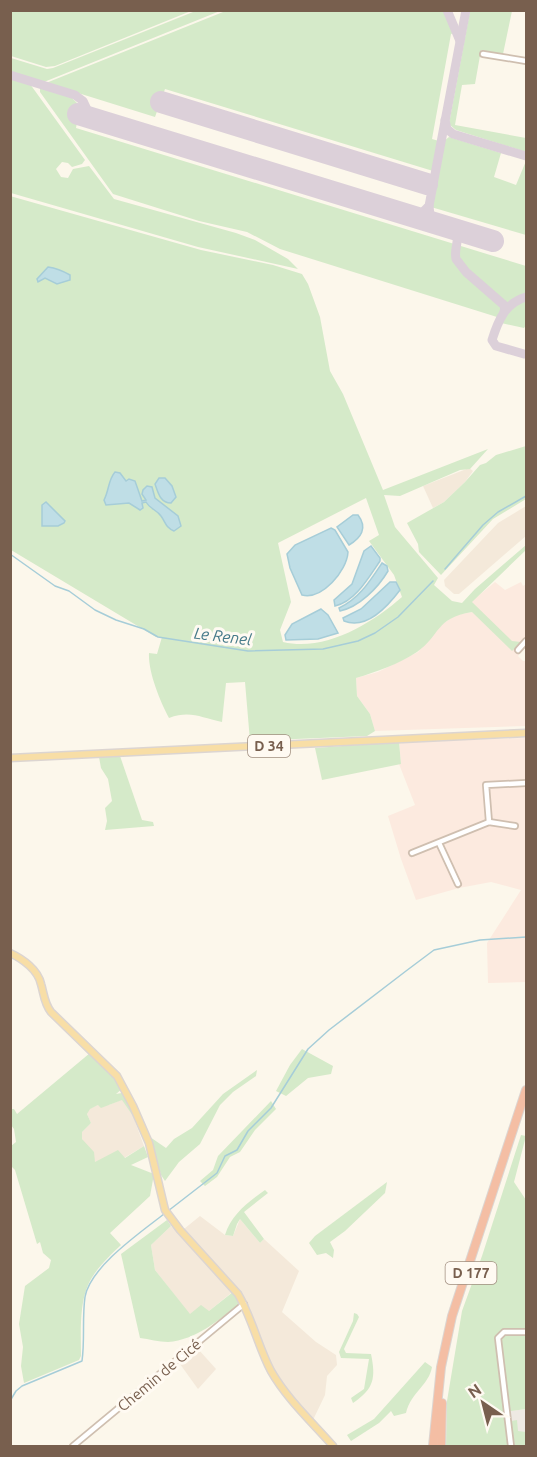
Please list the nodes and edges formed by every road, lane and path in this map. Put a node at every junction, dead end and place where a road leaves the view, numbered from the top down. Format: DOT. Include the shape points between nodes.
graph roads {
  1 [pos="483,54"];
  2 [pos="526,61"];
  3 [pos="526,641"];
  4 [pos="518,651"];
  5 [pos="526,733"];
  6 [pos="10,758"];
  7 [pos="526,783"];
  8 [pos="489,822"];
  9 [pos="515,826"];
  10 [pos="439,843"];
  11 [pos="412,853"];
  12 [pos="458,884"];
  13 [pos="10,953"];
  14 [pos="526,1090"];
  15 [pos="526,1106"];
  16 [pos="244,1304"];
  17 [pos="526,1332"];
  18 [pos="73,1446"];
  19 [pos="333,1446"];
  20 [pos="434,1446"];
  21 [pos="441,1446"];
  22 [pos="511,1446"];
  1 -- 2 [label="street"];
  3 -- 4 [label="street"];
  5 -- 6 [label="main road, D 34"];
  7 -- 8 [label="street" via="486,785"];
  8 -- 9 [label="street"];
  8 -- 10 [label="street"];
  10 -- 11 [label="street"];
  10 -- 12 [label="street"];
  13 -- 16 [label="main road" via="34,971 51,1012 111,1070 127,1092 149,1143 165,1210 232,1285"];
  14 -- 20 [label="highway, D 177" via="452,1316 441,1367"];
  15 -- 21 [label="highway, D 177" via="456,1319 441,1407"];
  16 -- 18 [label="street, Chemin de Cicé"];
  16 -- 19 [label="main road" via="263,1355 278,1381"];
  17 -- 22 [label="street" via="504,1332 498,1338"];
}
